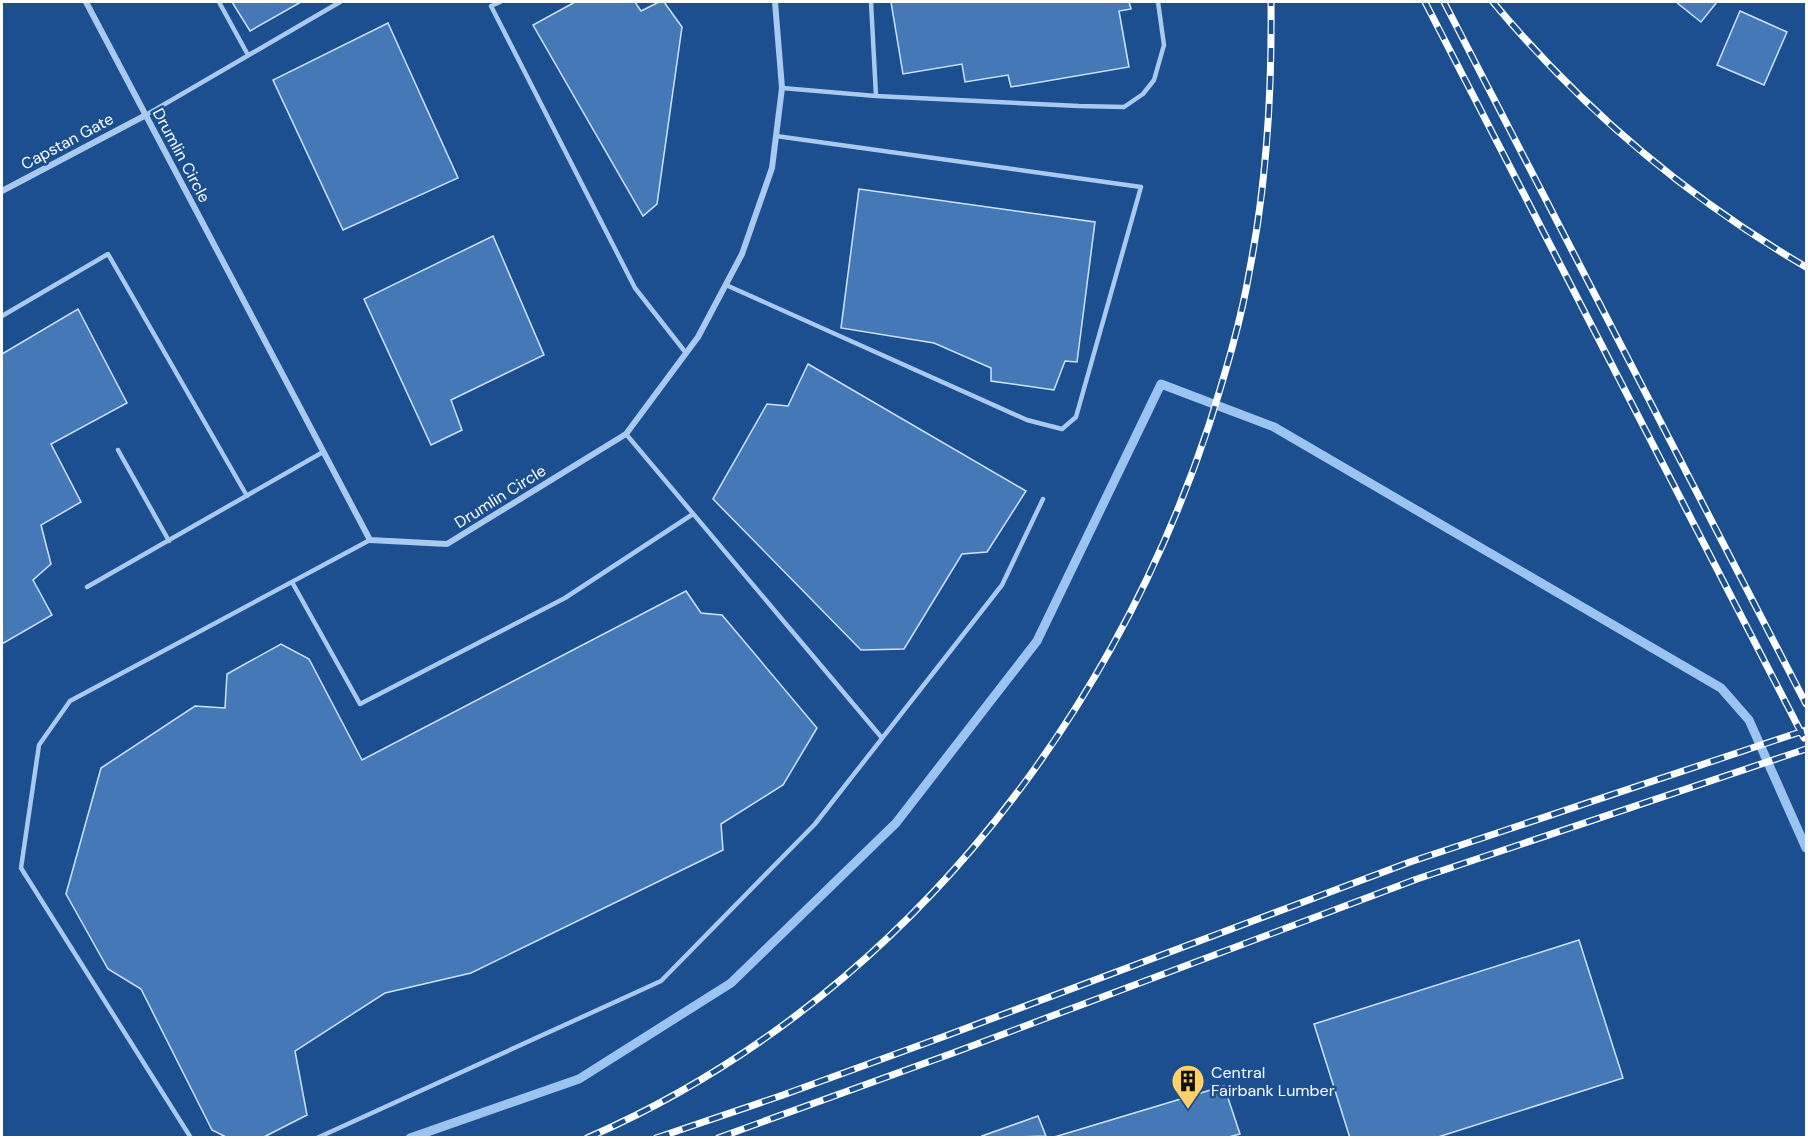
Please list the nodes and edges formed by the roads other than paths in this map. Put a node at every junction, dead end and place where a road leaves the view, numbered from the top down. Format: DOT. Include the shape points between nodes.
graph roads {
  1 [pos="86,2"];
  2 [pos="219,2"];
  3 [pos="340,2"];
  4 [pos="500,2"];
  5 [pos="775,2"];
  6 [pos="871,2"];
  7 [pos="1158,2"];
  8 [pos="248,55"];
  9 [pos="782,88"];
  10 [pos="876,96"];
  11 [pos="146,115"];
  12 [pos="776,136"];
  13 [pos="2,191"];
  14 [pos="726,285"];
  15 [pos="2,316"];
  16 [pos="686,353"];
  17 [pos="626,434"];
  18 [pos="118,450"];
  19 [pos="323,452"];
  20 [pos="247,496"];
  21 [pos="1043,499"];
  22 [pos="693,514"];
  23 [pos="370,540"];
  24 [pos="169,541"];
  25 [pos="292,582"];
  26 [pos="87,587"];
  27 [pos="882,738"];
  28 [pos="191,1137"];
  29 [pos="317,1137"];
  1 -- 11 [label="street, Drumlin Circle"];
  2 -- 8 [label="lane"];
  3 -- 8 [label="lane"];
  4 -- 16 [label="lane" via="491,6 635,288"];
  5 -- 9 [label="street, Drumlin Circle"];
  6 -- 10 [label="lane"];
  7 -- 10 [label="lane" via="1164,45 1154,80 1143,94 1124,107"];
  8 -- 11 [label="lane"];
  9 -- 10 [label="lane"];
  9 -- 12 [label="street, Drumlin Circle"];
  11 -- 13 [label="street, Capstan Gate"];
  11 -- 19 [label="street, Drumlin Circle"];
  12 -- 14 [label="street, Drumlin Circle" via="772,168 742,254"];
  12 -- 14 [label="lane" via="1141,187 1076,417 1062,429 1026,420"];
  14 -- 16 [label="street, Drumlin Circle"];
  15 -- 20 [label="lane" via="108,254"];
  16 -- 17 [label="street, Drumlin Circle"];
  17 -- 22 [label="lane"];
  17 -- 23 [label="street, Drumlin Circle" via="447,544"];
  18 -- 24 [label="lane"];
  19 -- 20 [label="lane"];
  19 -- 23 [label="street, Drumlin Circle"];
  20 -- 24 [label="lane"];
  21 -- 27 [label="lane" via="1002,585"];
  22 -- 25 [label="lane" via="565,598 360,704"];
  22 -- 27 [label="lane"];
  23 -- 25 [label="lane"];
  24 -- 26 [label="lane"];
  25 -- 28 [label="lane" via="70,700 39,745 21,868"];
  27 -- 29 [label="lane" via="815,824 661,981"];
}
